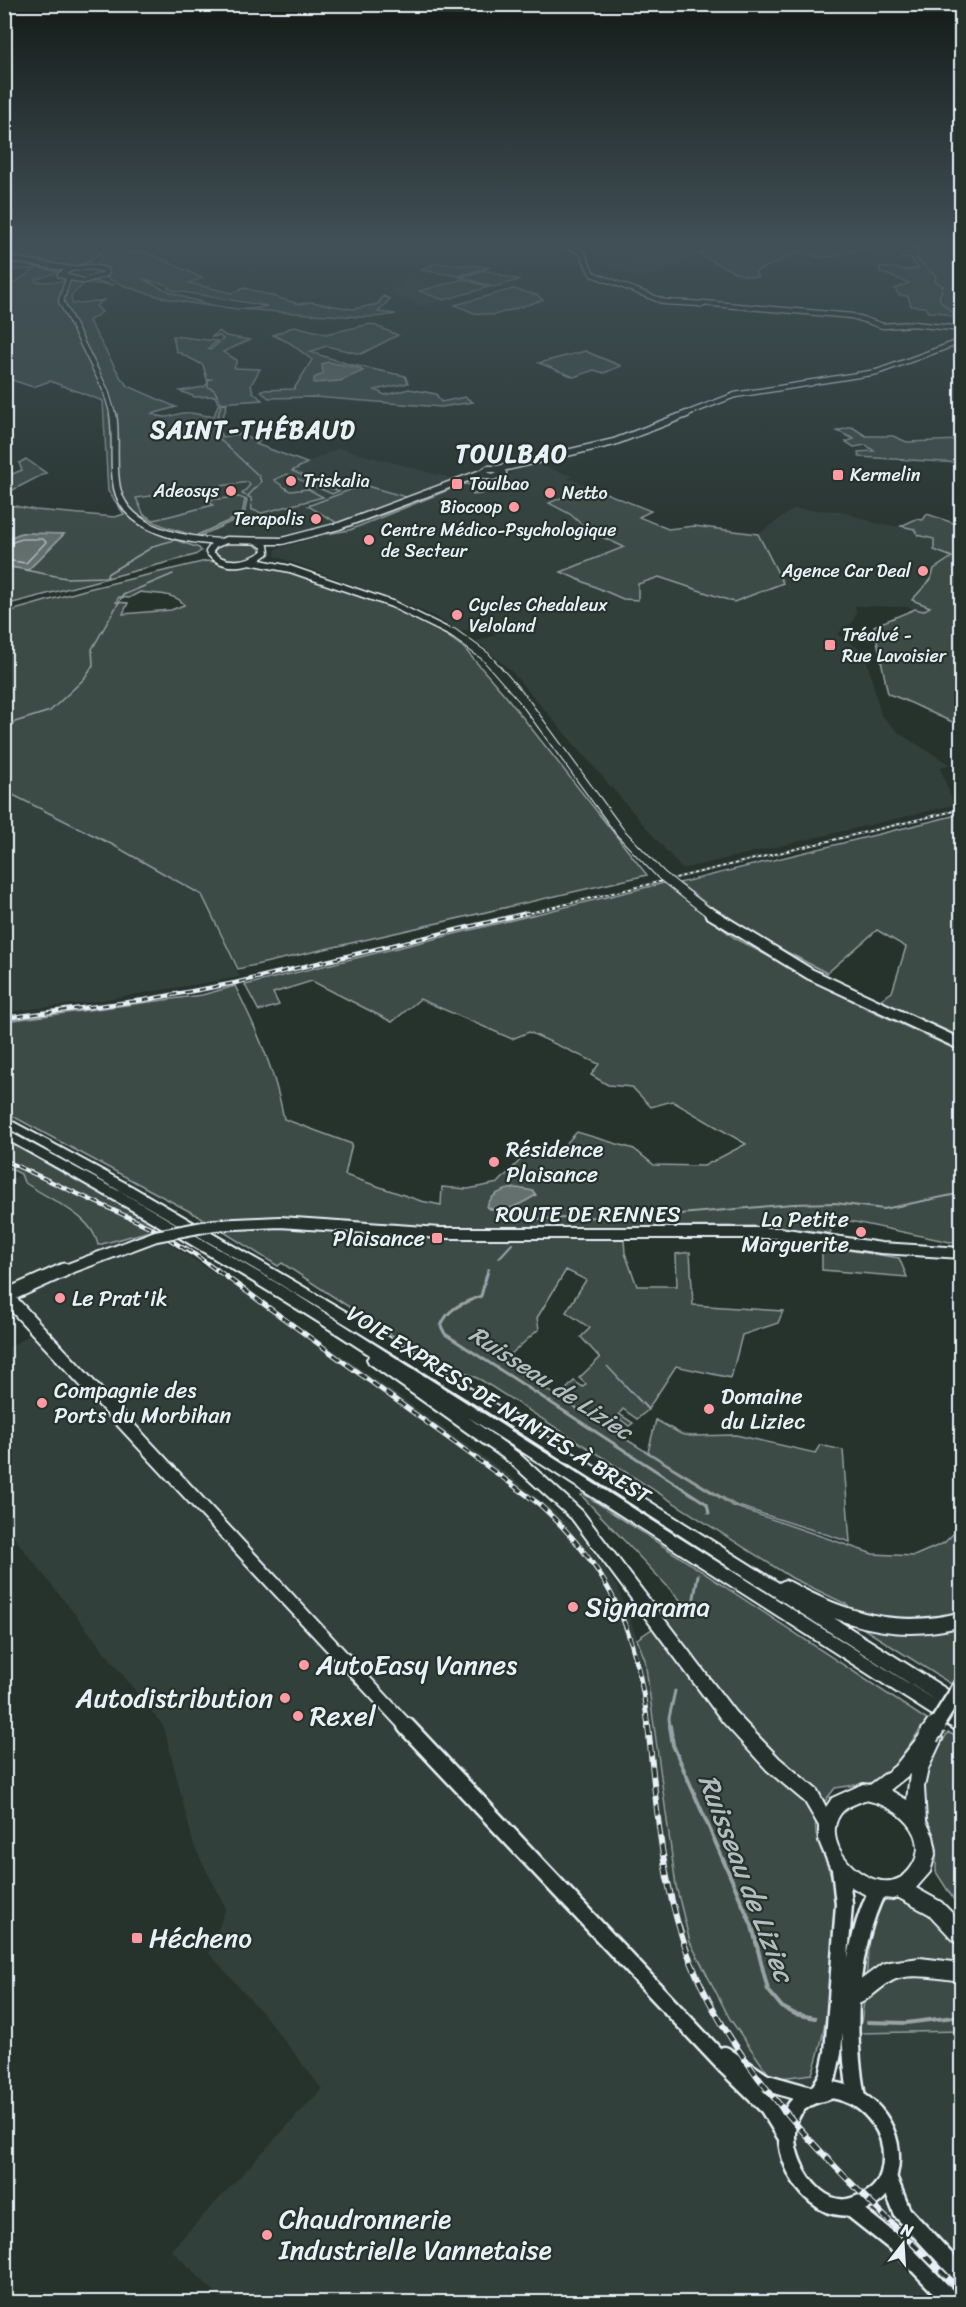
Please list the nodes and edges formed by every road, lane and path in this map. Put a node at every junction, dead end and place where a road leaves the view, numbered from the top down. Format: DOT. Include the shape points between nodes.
graph roads {
  1 [pos="85,350"];
  2 [pos="941,350"];
  3 [pos="173,534"];
  4 [pos="282,541"];
  5 [pos="221,542"];
  6 [pos="259,542"];
  7 [pos="210,548"];
  8 [pos="265,552"];
  9 [pos="250,561"];
  10 [pos="290,569"];
  11 [pos="962,1045"];
  12 [pos="4,1121"];
  13 [pos="4,1133"];
  14 [pos="962,1253"];
  15 [pos="5,1297"];
  16 [pos="356,1338"];
  17 [pos="747,1571"];
  18 [pos="962,1619"];
  19 [pos="962,1684"];
  20 [pos="962,1696"];
  21 [pos="962,1708"];
  22 [pos="962,1726"];
  23 [pos="932,1737"];
  24 [pos="874,1792"];
  25 [pos="918,1821"];
  26 [pos="827,1824"];
  27 [pos="840,1868"];
  28 [pos="898,1888"];
  29 [pos="878,1889"];
  30 [pos="962,1937"];
  31 [pos="962,1972"];
  32 [pos="854,1997"];
  33 [pos="674,2009"];
  34 [pos="815,2093"];
  35 [pos="857,2098"];
  36 [pos="786,2136"];
  37 [pos="888,2177"];
  38 [pos="849,2207"];
  39 [pos="962,2276"];
  40 [pos="953,2302"];
  1 -- 3 [label="main road" via="112,411 121,502 140,520"];
  2 -- 4 [label="main road" via="877,372 735,395 614,442 512,467 501,471 499,477 469,477 370,516"];
  3 -- 5 [label="main road"];
  3 -- 7 [label="main road"];
  4 -- 6 [label="main road"];
  4 -- 8 [label="main road"];
  5 -- 6 [label="main road"];
  5 -- 7 [label="main road"];
  6 -- 8 [label="main road"];
  7 -- 9 [label="main road" via="212,558"];
  8 -- 9 [label="main road"];
  8 -- 10 [label="main road" via="270,560"];
  9 -- 10 [label="main road"];
  10 -- 11 [label="main road, bridge" via="427,618 485,656 522,698 620,832 662,876 728,928 800,970"];
  12 -- 17 [label="highway, VOIE EXPRESS DE NANTES À BREST" via="296,1287"];
  13 -- 16 [label="highway, VOIE EXPRESS DE NANTES À BREST" via="183,1233"];
  14 -- 15 [label="main road, ROUTE DE RENNES, bridge" via="881,1248 779,1233 440,1233 280,1222 214,1225 156,1236 108,1252"];
  15 -- 33 [label="main road"];
  16 -- 22 [label="highway, VOIE EXPRESS DE NANTES À BREST"];
  16 -- 26 [label="highway" via="362,1351 497,1445 577,1515 729,1717 773,1764 811,1796"];
  17 -- 18 [label="highway" via="764,1574 841,1614 883,1624 926,1626"];
  17 -- 21 [label="highway, VOIE EXPRESS DE NANTES À BREST"];
  19 -- 23 [label="highway, bridge"];
  20 -- 23 [label="highway"];
  23 -- 24 [label="highway" via="901,1772"];
  23 -- 25 [label="highway" via="915,1783"];
  24 -- 25 [label="highway" via="892,1798"];
  24 -- 26 [label="highway" via="850,1795 832,1811"];
  25 -- 28 [label="highway" via="924,1833 926,1856 912,1881"];
  26 -- 27 [label="highway" via="828,1845"];
  27 -- 29 [label="highway" via="852,1879"];
  27 -- 34 [label="main road" via="844,1904 832,2052 828,2076"];
  28 -- 29 [label="highway"];
  28 -- 30 [label="highway" via="935,1908"];
  29 -- 32 [label="main road" via="861,1927"];
  31 -- 32 [label="highway" via="920,1967 889,1971"];
  32 -- 35 [label="main road" via="850,2050"];
  33 -- 34 [label="main road" via="749,2074 776,2087"];
  33 -- 36 [label="main road" via="768,2107"];
  34 -- 35 [label="main road" via="845,2092"];
  34 -- 36 [label="main road" via="791,2115"];
  35 -- 37 [label="main road" via="879,2118 887,2133 891,2150"];
  36 -- 38 [label="main road" via="789,2160 806,2188 834,2205"];
  37 -- 38 [label="main road" via="871,2200"];
  37 -- 39 [label="main road" via="902,2212"];
  38 -- 40 [label="main road" via="902,2249"];
}
